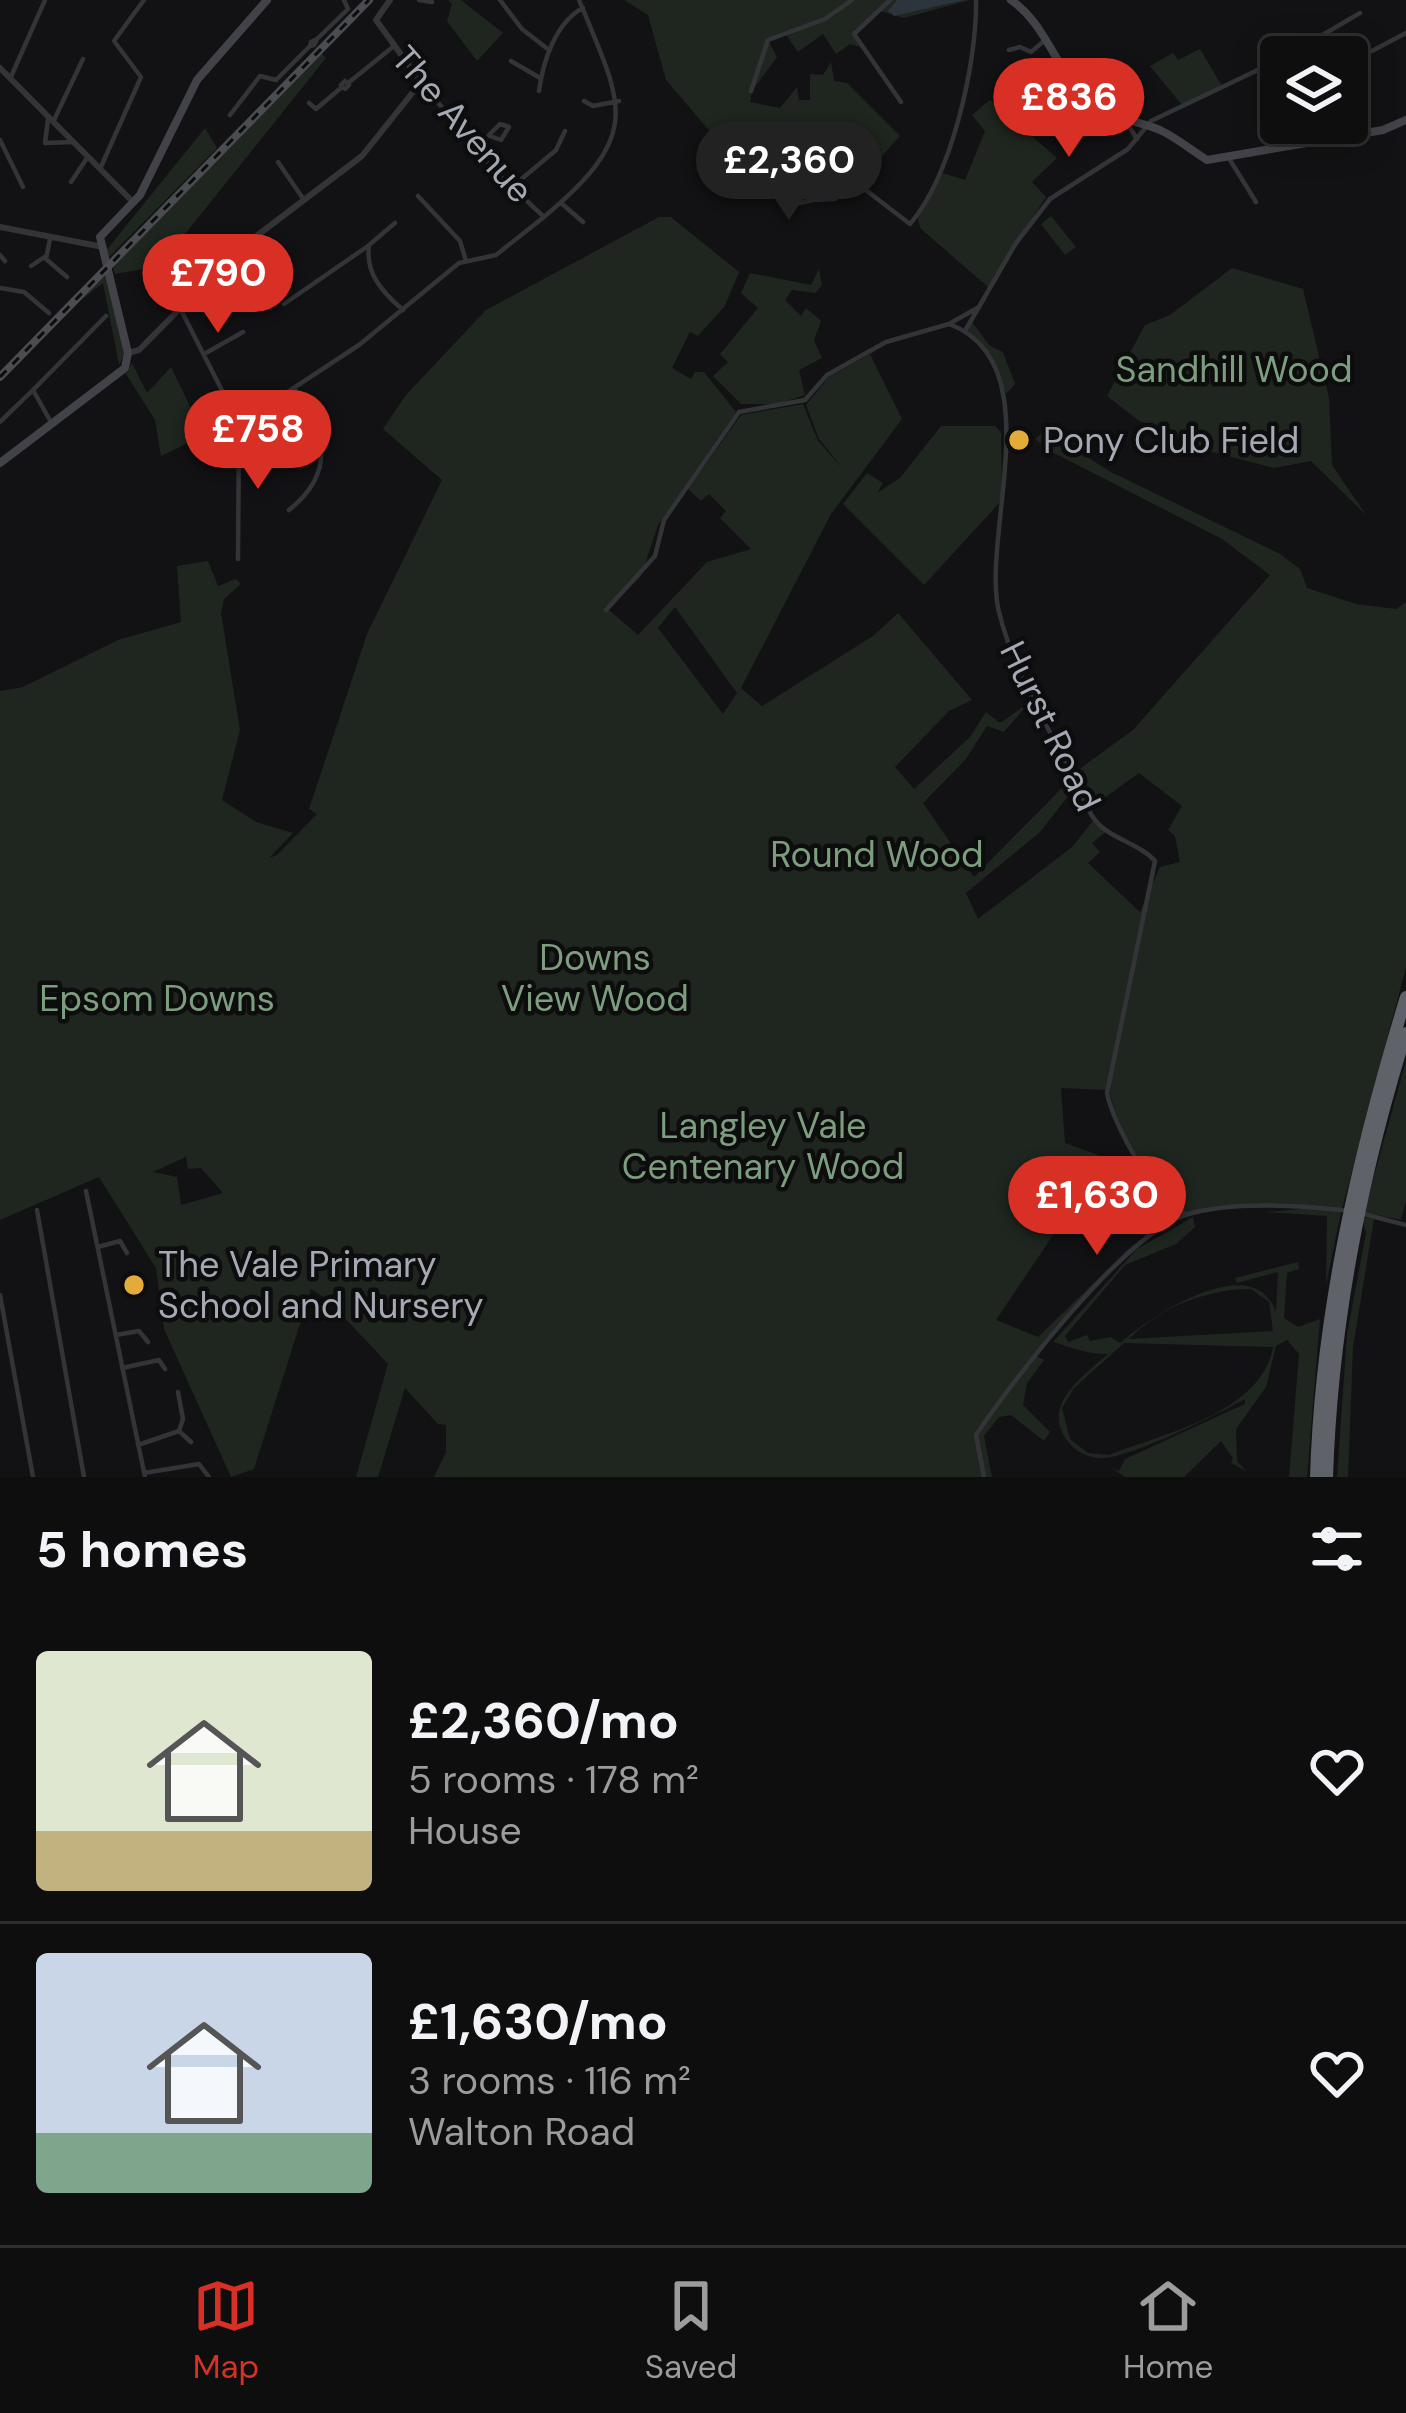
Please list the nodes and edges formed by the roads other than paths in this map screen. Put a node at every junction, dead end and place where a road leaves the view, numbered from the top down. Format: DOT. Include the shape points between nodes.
graph roads {
  1 [pos="45,0"];
  2 [pos="144,0"];
  3 [pos="267,0"];
  4 [pos="344,0"];
  5 [pos="390,0"];
  6 [pos="419,0"];
  7 [pos="500,0"];
  8 [pos="852,0"];
  9 [pos="890,0"];
  10 [pos="976,0"];
  11 [pos="1011,0"];
  12 [pos="432,2"];
  13 [pos="581,4"];
  14 [pos="1360,13"];
  15 [pos="1406,33"];
  16 [pos="1321,36"];
  17 [pos="1046,38"];
  18 [pos="394,46"];
  19 [pos="549,50"];
  20 [pos="1009,50"];
  21 [pos="1372,51"];
  22 [pos="82,59"];
  23 [pos="512,61"];
  24 [pos="0,68"];
  25 [pos="1260,70"];
  26 [pos="540,78"];
  27 [pos="10,79"];
  28 [pos="421,82"];
  29 [pos="538,91"];
  30 [pos="752,91"];
  31 [pos="584,101"];
  32 [pos="619,101"];
  33 [pos="901,102"];
  34 [pos="309,103"];
  35 [pos="230,115"];
  36 [pos="51,120"];
  37 [pos="1406,120"];
  38 [pos="1128,124"];
  39 [pos="1148,126"];
  40 [pos="565,130"];
  41 [pos="1368,131"];
  42 [pos="490,136"];
  43 [pos="1137,139"];
  44 [pos="0,140"];
  45 [pos="73,142"];
  46 [pos="1309,144"];
  47 [pos="476,149"];
  48 [pos="88,157"];
  49 [pos="1230,160"];
  50 [pos="278,162"];
  51 [pos="100,169"];
  52 [pos="772,181"];
  53 [pos="71,182"];
  54 [pos="23,187"];
  55 [pos="512,187"];
  56 [pos="779,189"];
  57 [pos="418,196"];
  58 [pos="304,200"];
  59 [pos="814,200"];
  60 [pos="132,201"];
  61 [pos="1256,202"];
  62 [pos="561,203"];
  63 [pos="544,217"];
  64 [pos="583,222"];
  65 [pos="394,223"];
  66 [pos="0,227"];
  67 [pos="50,238"];
  68 [pos="369,245"];
  69 [pos="98,246"];
  70 [pos="46,256"];
  71 [pos="351,259"];
  72 [pos="466,260"];
  73 [pos="33,264"];
  74 [pos="368,264"];
  75 [pos="67,277"];
  76 [pos="0,288"];
  77 [pos="284,304"];
  78 [pos="980,307"];
  79 [pos="180,308"];
  80 [pos="403,310"];
  81 [pos="49,313"];
  82 [pos="106,316"];
  83 [pos="958,320"];
  84 [pos="949,324"];
  85 [pos="965,328"];
  86 [pos="244,332"];
  87 [pos="128,353"];
  88 [pos="204,354"];
  89 [pos="294,388"];
  90 [pos="33,390"];
  91 [pos="0,422"];
  92 [pos="52,424"];
  93 [pos="239,424"];
  94 [pos="239,458"];
  95 [pos="269,458"];
  96 [pos="0,463"];
  97 [pos="289,510"];
  98 [pos="238,560"];
  99 [pos="607,610"];
  100 [pos="1406,997"];
  101 [pos="1406,1033"];
  102 [pos="86,1191"];
  103 [pos="1174,1209"];
  104 [pos="37,1210"];
  105 [pos="1342,1210"];
  106 [pos="1187,1214"];
  107 [pos="1364,1214"];
  108 [pos="1174,1221"];
  109 [pos="1406,1225"];
  110 [pos="98,1247"];
  111 [pos="127,1253"];
  112 [pos="0,1295"];
  113 [pos="143,1334"];
  114 [pos="116,1335"];
  115 [pos="122,1368"];
  116 [pos="165,1369"];
  117 [pos="178,1392"];
  118 [pos="179,1431"];
  119 [pos="191,1442"];
  120 [pos="138,1445"];
  121 [pos="144,1475"];
  122 [pos="33,1477"];
  123 [pos="84,1477"];
  124 [pos="209,1477"];
  125 [pos="984,1477"];
  126 [pos="1316,1477"];
  127 [pos="1327,1477"];
  1 -- 27 [label="street"];
  2 -- 51 [label="street" via="115,38 142,77"];
  3 -- 60 [label="main road" via="197,80"];
  4 -- 35 [label="street" via="348,9 276,80 260,76"];
  5 -- 18 [label="street, The Avenue" via="376,20"];
  6 -- 12 [label="street"];
  7 -- 19 [label="street"];
  8 -- 30 [label="street" via="768,40"];
  9 -- 33 [label="street" via="854,34"];
  10 -- 59 [label="street" via="974,60 929,198 909,225 856,182 836,200"];
  11 -- 17 [label="main road"];
  13 -- 19 [label="street"];
  13 -- 32 [label="street"];
  14 -- 16 [label="street"];
  15 -- 21 [label="street"];
  17 -- 20 [label="street" via="1030,52"];
  17 -- 38 [label="main road" via="1061,73"];
  18 -- 28 [label="street, The Avenue"];
  18 -- 34 [label="street" via="316,110"];
  19 -- 26 [label="street"];
  22 -- 36 [label="street"];
  23 -- 26 [label="street"];
  24 -- 27 [label="street"];
  25 -- 39 [label="street"];
  26 -- 29 [label="street"];
  27 -- 36 [label="street"];
  28 -- 47 [label="street, The Avenue"];
  28 -- 58 [label="street" via="362,156"];
  31 -- 32 [label="street"];
  32 -- 62 [label="street, The Avenue" via="617,128 583,187"];
  36 -- 45 [label="street"];
  36 -- 45 [label="street" via="45,142"];
  37 -- 41 [label="main road"];
  38 -- 39 [label="main road"];
  38 -- 43 [label="street"];
  39 -- 43 [label="street"];
  39 -- 49 [label="main road" via="1207,160"];
  40 -- 55 [label="street" via="556,150"];
  42 -- 47 [label="street"];
  43 -- 78 [label="street" via="1042,206"];
  44 -- 54 [label="street"];
  45 -- 48 [label="street"];
  46 -- 49 [label="main road"];
  47 -- 55 [label="street, The Avenue"];
  48 -- 51 [label="street"];
  48 -- 53 [label="street"];
  49 -- 61 [label="street"];
  50 -- 58 [label="street"];
  51 -- 60 [label="street"];
  52 -- 59 [label="street" via="764,171 778,156"];
  55 -- 63 [label="street, The Avenue"];
  56 -- 59 [label="street" via="795,203"];
  57 -- 72 [label="street" via="460,241"];
  58 -- 79 [label="street"];
  60 -- 69 [label="main road"];
  62 -- 63 [label="street, The Avenue"];
  62 -- 64 [label="street"];
  63 -- 72 [label="street" via="496,255"];
  65 -- 68 [label="street"];
  66 -- 67 [label="street"];
  67 -- 69 [label="street"];
  67 -- 70 [label="street"];
  68 -- 71 [label="street"];
  68 -- 74 [label="street"];
  69 -- 87 [label="main road" via="114,280"];
  70 -- 73 [label="street"];
  70 -- 75 [label="street"];
  71 -- 74 [label="street"];
  71 -- 77 [label="street"];
  72 -- 80 [label="street"];
  74 -- 80 [label="street"];
  76 -- 81 [label="street" via="24,292"];
  78 -- 83 [label="street"];
  78 -- 85 [label="street"];
  79 -- 87 [label="street"];
  79 -- 88 [label="street"];
  80 -- 89 [label="street"];
  82 -- 90 [label="street"];
  83 -- 84 [label="street"];
  83 -- 85 [label="street"];
  84 -- 85 [label="street"];
  84 -- 99 [label="street" via="886,342 827,375 805,400 739,412 664,520 656,556"];
  85 -- 103 [label="street, Hurst Road" via="986,354 1006,406 995,583 1004,628 1094,820 1155,861 1107,1093 1126,1140"];
  86 -- 88 [label="street"];
  87 -- 92 [label="main road" via="111,381"];
  88 -- 93 [label="street"];
  89 -- 93 [label="street"];
  89 -- 97 [label="street" via="323,446 314,478"];
  90 -- 91 [label="street"];
  90 -- 92 [label="street"];
  92 -- 96 [label="main road"];
  93 -- 94 [label="street"];
  94 -- 95 [label="street"];
  94 -- 98 [label="street"];
  100 -- 126 [label="highway" via="1342,1241"];
  101 -- 127 [label="highway" via="1352,1243"];
  102 -- 110 [label="street"];
  103 -- 106 [label="street"];
  103 -- 108 [label="street"];
  104 -- 123 [label="street"];
  105 -- 106 [label="street"];
  106 -- 108 [label="street"];
  107 -- 109 [label="street"];
  108 -- 125 [label="street" via="1132,1248 993,1410 976,1435"];
  110 -- 111 [label="street" via="120,1241"];
  110 -- 114 [label="street"];
  112 -- 122 [label="street"];
  113 -- 114 [label="street"];
  114 -- 115 [label="street"];
  115 -- 116 [label="street" via="159,1360"];
  115 -- 120 [label="street"];
  117 -- 118 [label="street"];
  118 -- 119 [label="street"];
  118 -- 120 [label="street"];
  120 -- 121 [label="street"];
  121 -- 124 [label="street" via="199,1464"];
}
